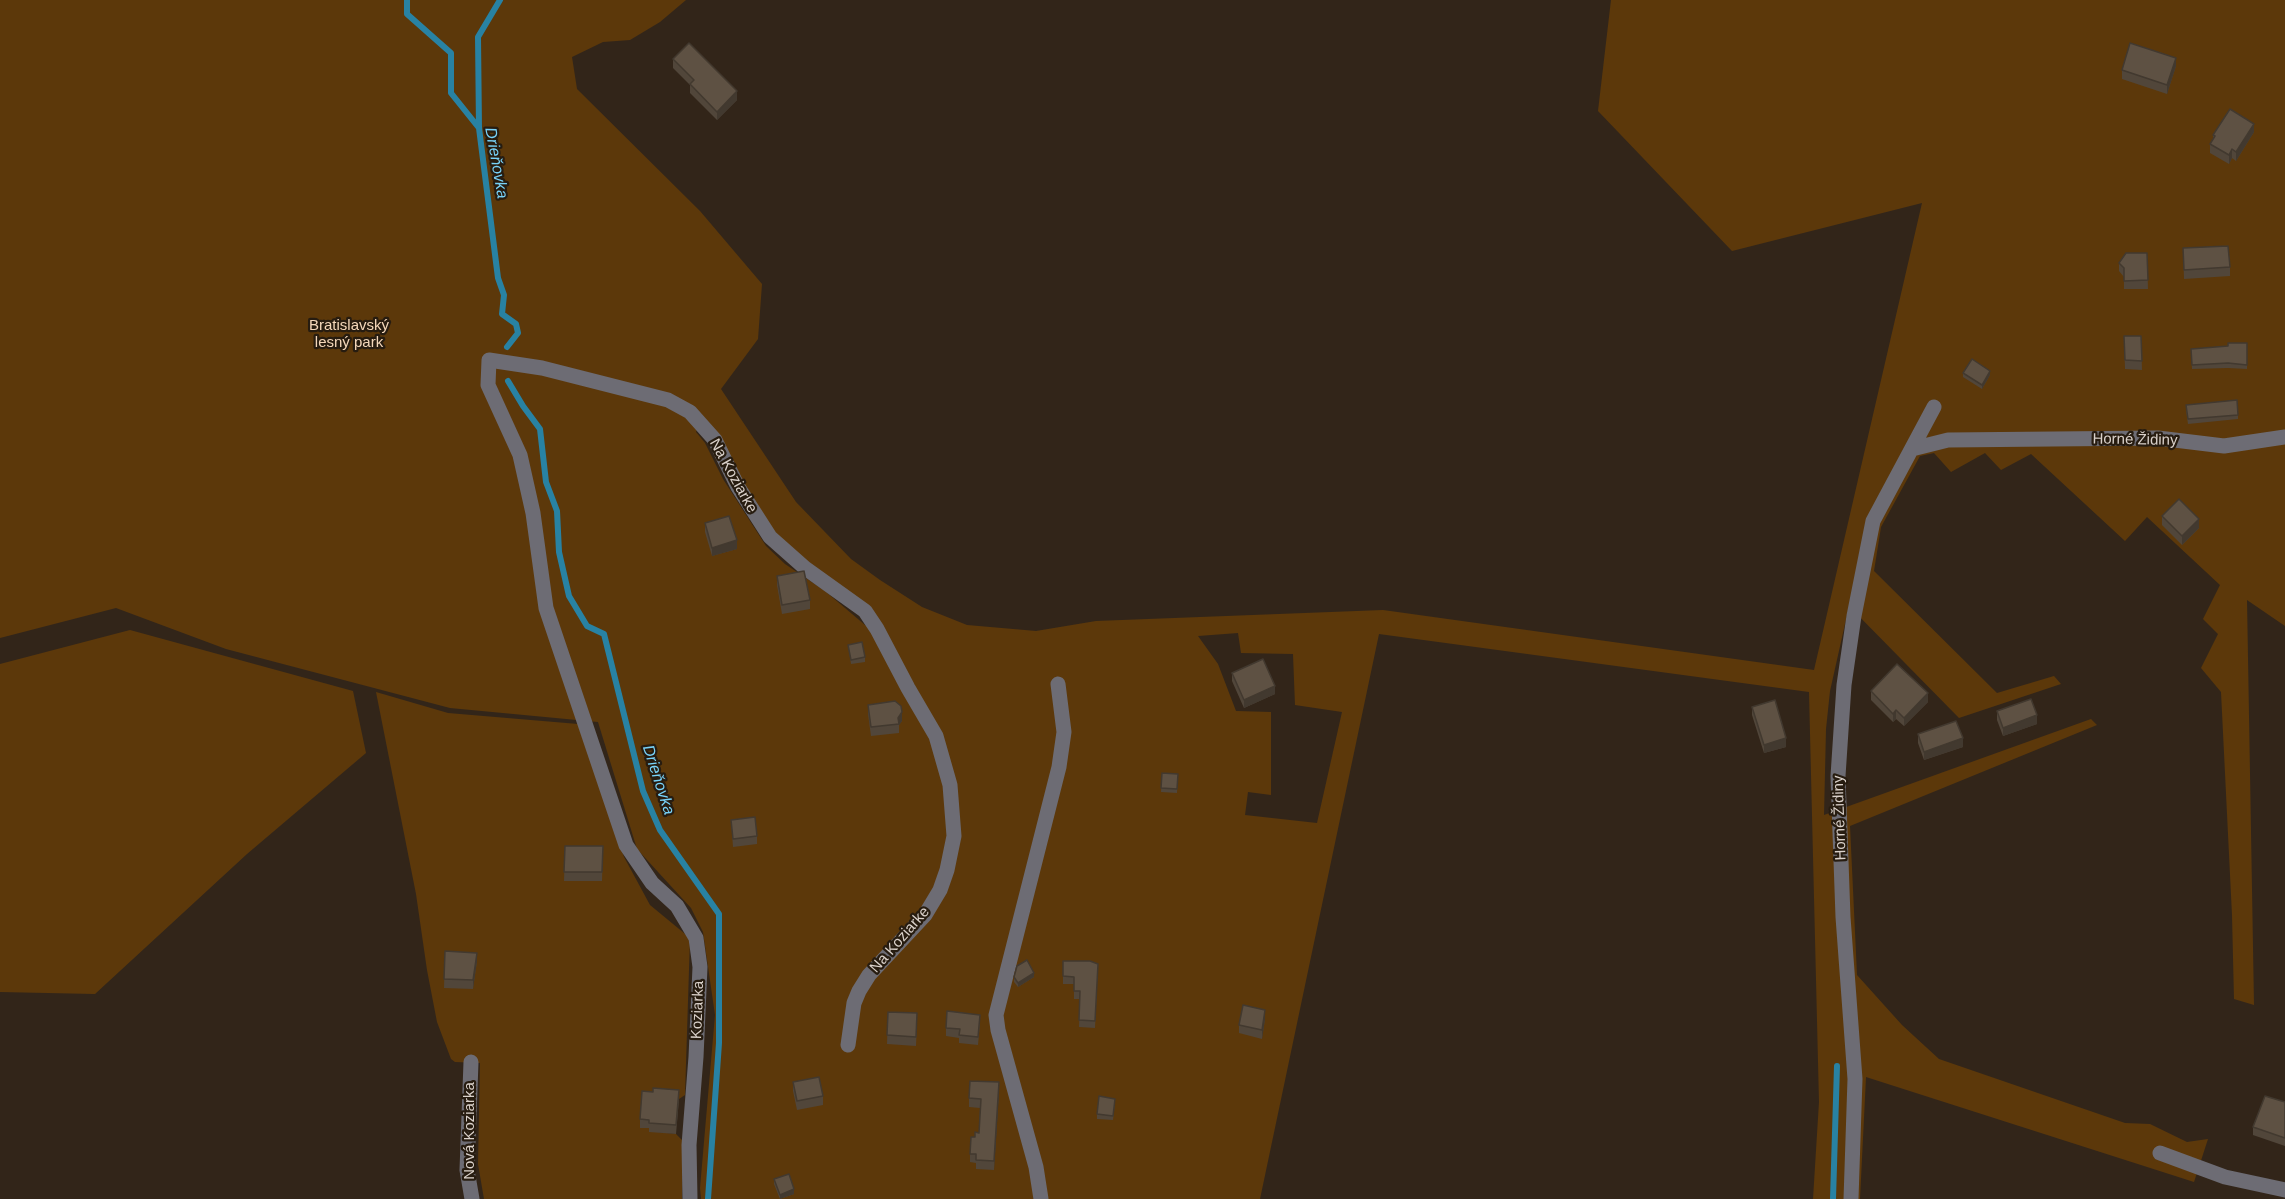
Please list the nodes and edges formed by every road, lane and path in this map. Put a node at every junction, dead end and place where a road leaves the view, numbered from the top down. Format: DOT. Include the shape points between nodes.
graph roads {
  1 [pos="489,360"];
  2 [pos="1934,407"];
  3 [pos="2285,437"];
  4 [pos="1912,449"];
  5 [pos="1058,684"];
  6 [pos="848,1045"];
  7 [pos="471,1062"];
  8 [pos="2160,1153"];
  9 [pos="2285,1190"];
  10 [pos="472,1199"];
  11 [pos="690,1199"];
  12 [pos="1041,1199"];
  13 [pos="1851,1199"];
  1 -- 6 [label="street, Na Koziarke" via="542,368 668,400 690,412 716,440 738,488 770,537 865,611 936,736 950,785 954,836 947,870 925,915 859,991"];
  1 -- 11 [label="street, Koziarka" via="488,385 520,455 533,513 546,608 626,845 652,882 677,906 696,938 700,967 689,1145"];
  2 -- 4 [label="street, Horné Židiny"];
  3 -- 4 [label="street, Horné Židiny" via="2224,446 2158,438 1948,440"];
  4 -- 13 [label="street, Horné Židiny" via="1873,521 1854,616 1840,728 1843,917 1855,1079"];
  5 -- 12 [label="street" via="1064,732 1059,767 996,1015"];
  7 -- 10 [label="street, Nová Koziarka" via="467,1170"];
  8 -- 9 [label="street" via="2225,1177"];
}
